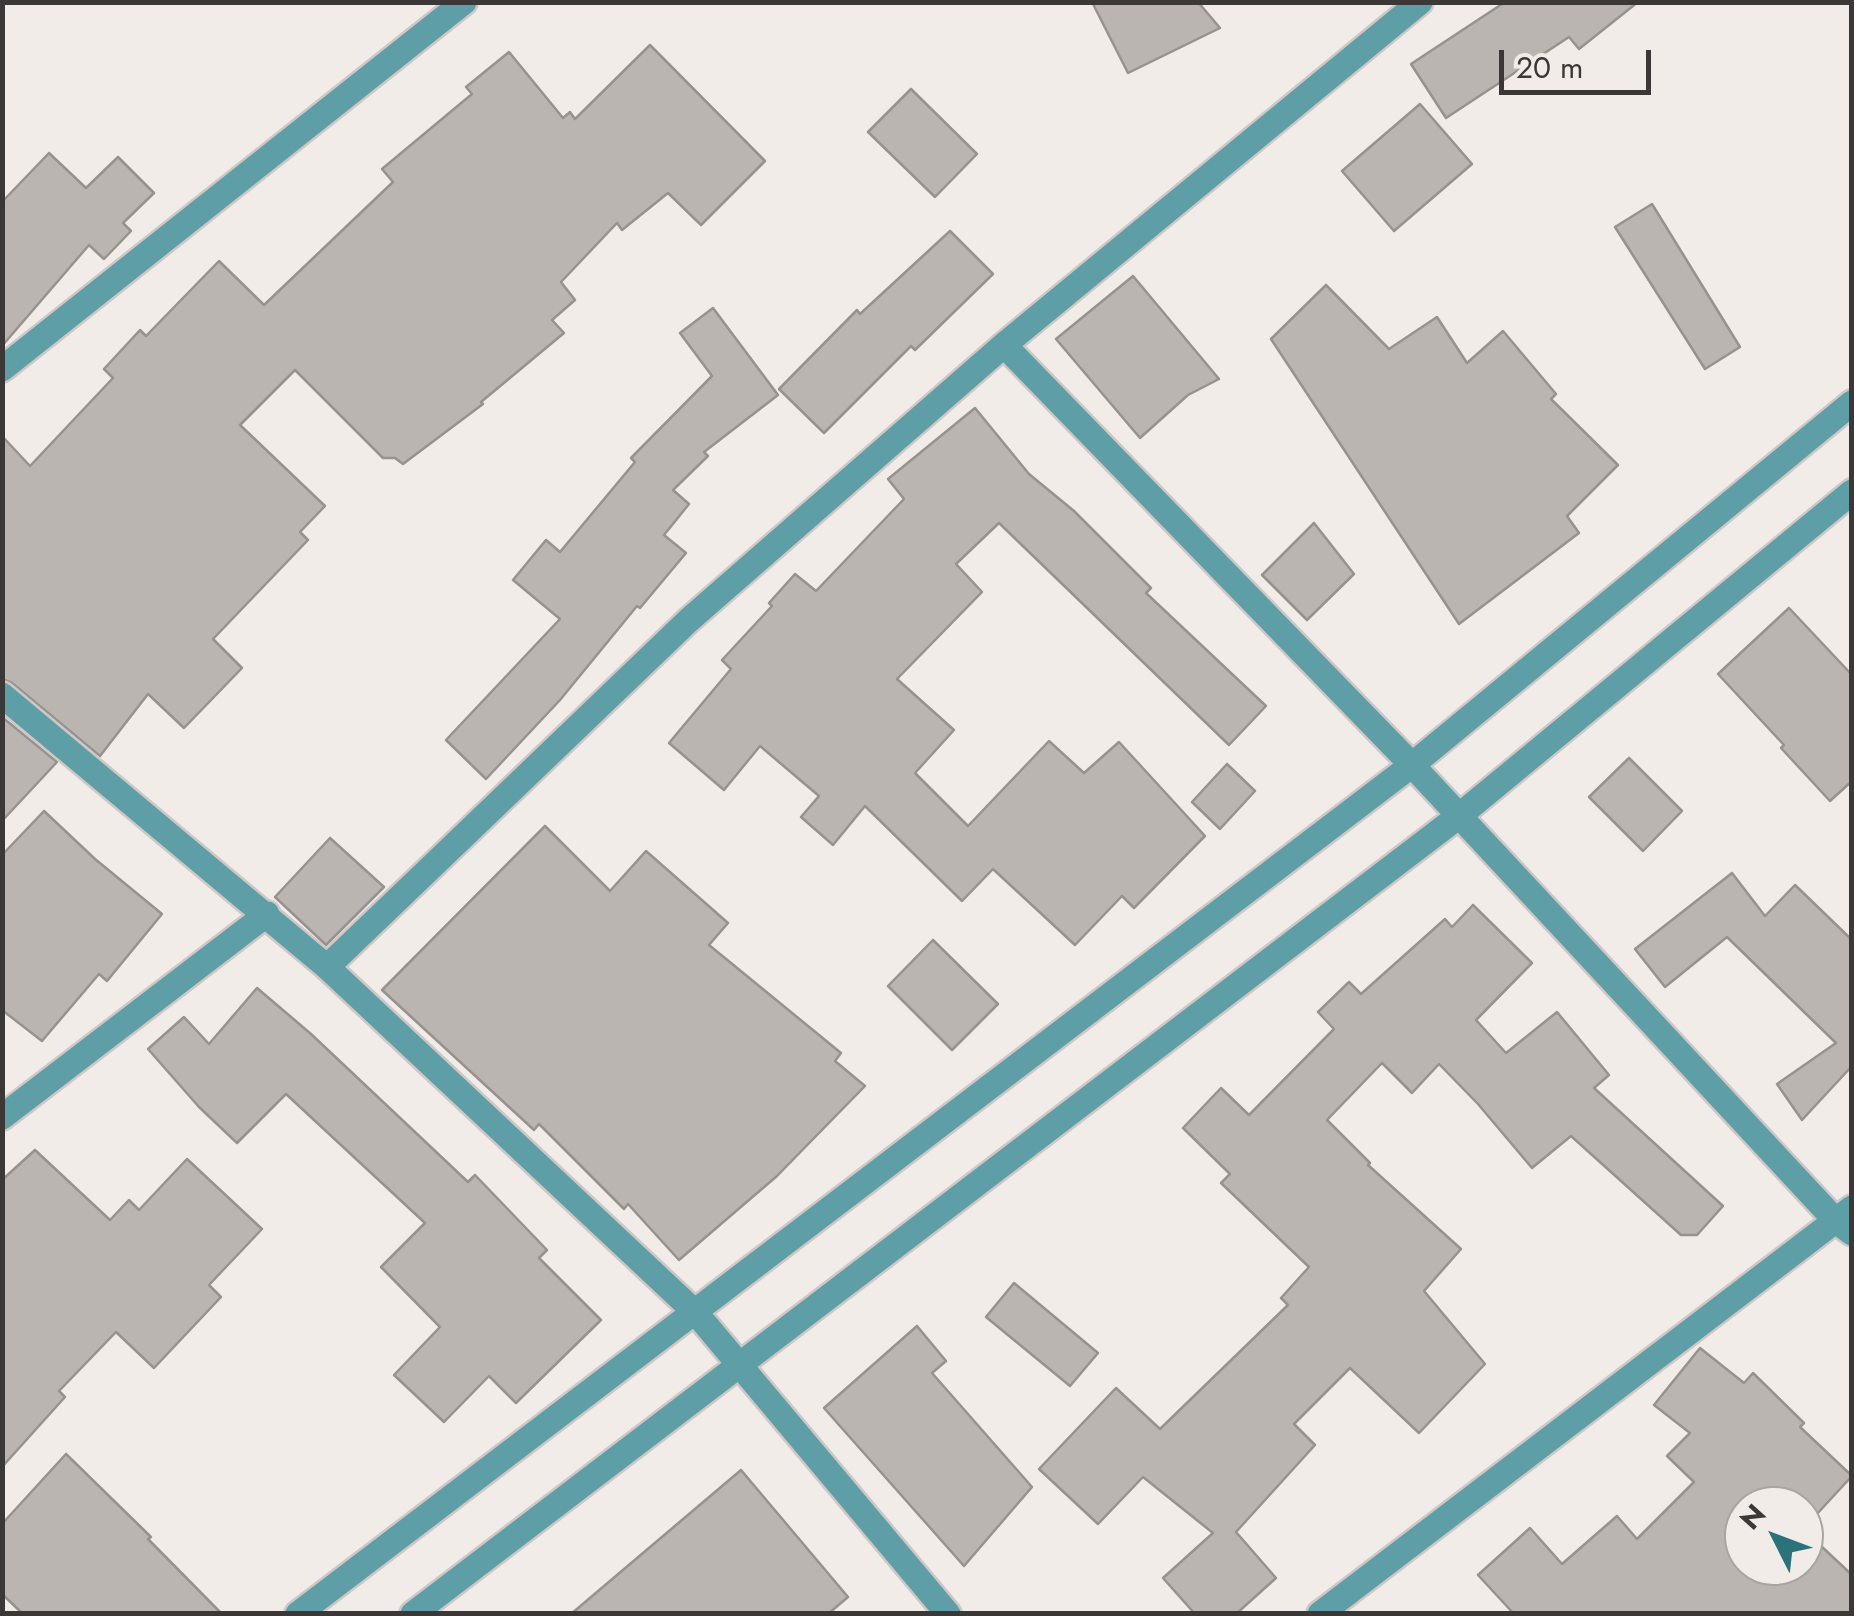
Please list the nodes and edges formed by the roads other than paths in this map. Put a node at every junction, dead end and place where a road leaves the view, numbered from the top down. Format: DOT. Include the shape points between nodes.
graph roads {
  1 [pos="464,2"];
  2 [pos="1420,2"];
  3 [pos="1004,345"];
  4 [pos="2,370"];
  5 [pos="1852,403"];
  6 [pos="1852,492"];
  7 [pos="2,695"];
  8 [pos="1412,765"];
  9 [pos="1459,816"];
  10 [pos="267,914"];
  11 [pos="327,967"];
  12 [pos="2,1117"];
  13 [pos="1846,1221"];
  14 [pos="696,1312"];
  15 [pos="740,1366"];
  16 [pos="298,1614"];
  17 [pos="412,1614"];
  18 [pos="948,1614"];
  19 [pos="1320,1614"];
  1 -- 4 [label="street"];
  2 -- 3 [label="street"];
  3 -- 8 [label="street"];
  3 -- 11 [label="street" via="689,620"];
  5 -- 8 [label="street"];
  6 -- 9 [label="street"];
  7 -- 10 [label="street"];
  8 -- 9 [label="street"];
  8 -- 14 [label="street"];
  9 -- 13 [label="street"];
  9 -- 15 [label="street"];
  10 -- 11 [label="street"];
  10 -- 12 [label="street"];
  11 -- 14 [label="street"];
  13 -- 19 [label="street"];
  14 -- 15 [label="street"];
  14 -- 16 [label="street"];
  15 -- 17 [label="street"];
  15 -- 18 [label="street"];
}
